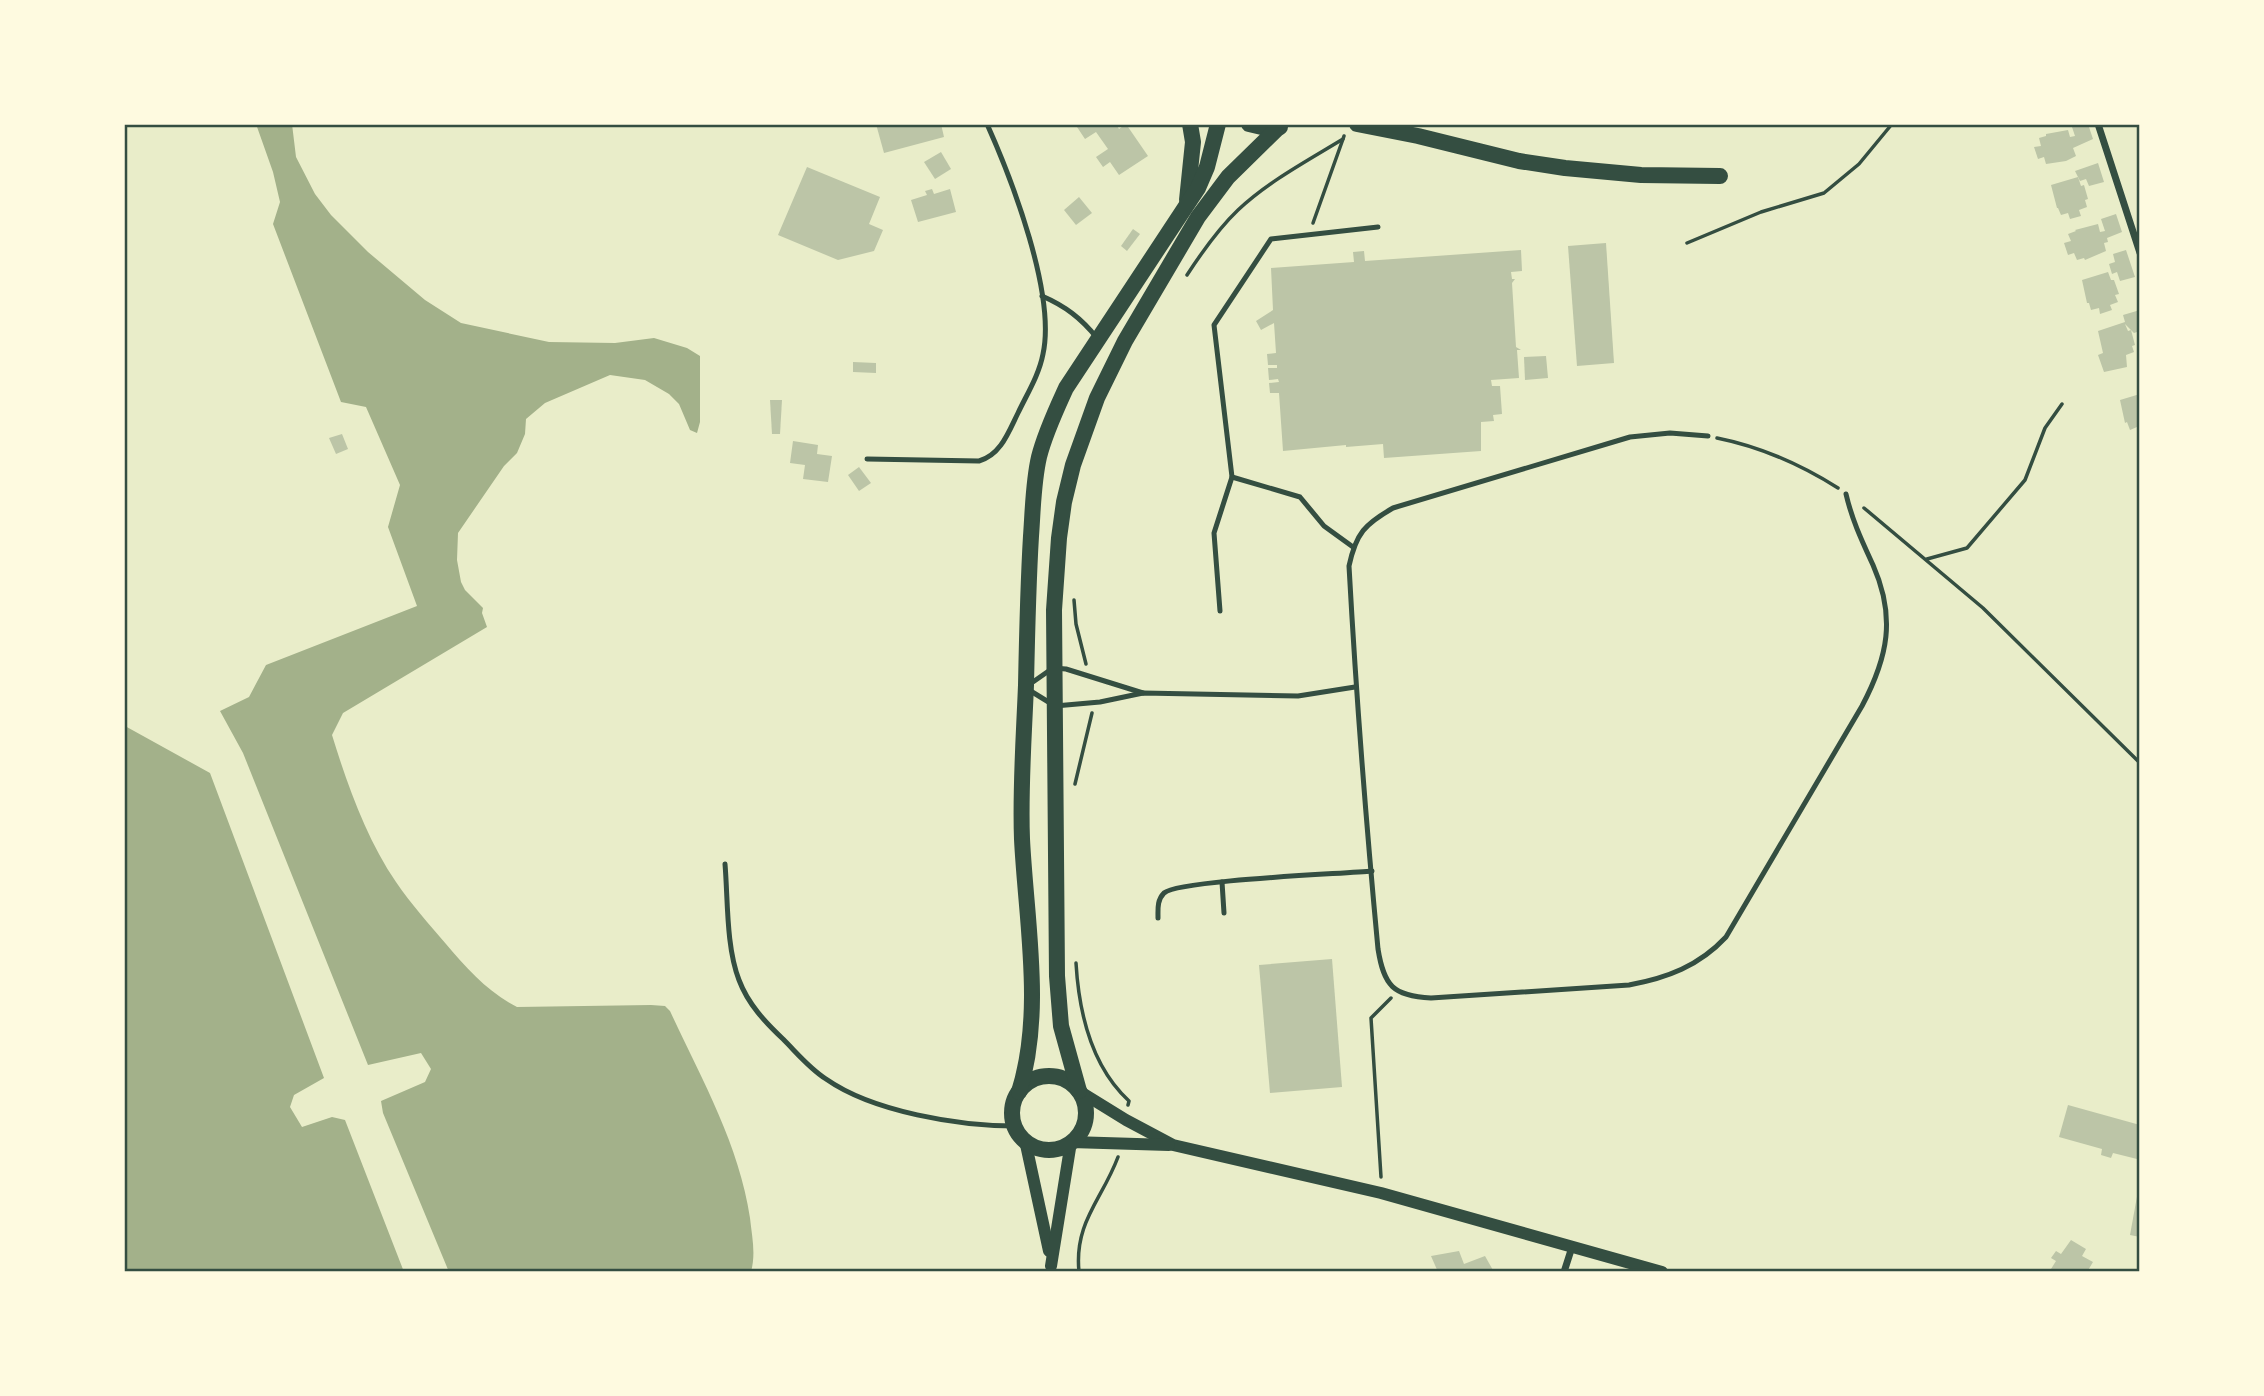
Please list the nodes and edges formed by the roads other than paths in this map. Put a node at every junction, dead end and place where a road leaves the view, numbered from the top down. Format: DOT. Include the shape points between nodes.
graph roads {
  1 [pos="987,124"];
  2 [pos="1190,124"];
  3 [pos="1218,124"];
  4 [pos="1249,124"];
  5 [pos="1400,124"];
  6 [pos="2098,124"];
  7 [pos="1283,126"];
  8 [pos="1352,128"];
  9 [pos="1418,136"];
  10 [pos="1720,176"];
  11 [pos="1185,210"];
  12 [pos="1378,227"];
  13 [pos="2140,253"];
  14 [pos="1042,296"];
  15 [pos="1098,340"];
  16 [pos="1708,436"];
  17 [pos="867,459"];
  18 [pos="1231,477"];
  19 [pos="1846,494"];
  20 [pos="1353,547"];
  21 [pos="1220,611"];
  22 [pos="1053,668"];
  23 [pos="1355,687"];
  24 [pos="1026,688"];
  25 [pos="1143,693"];
  26 [pos="1055,706"];
  27 [pos="725,864"];
  28 [pos="1372,871"];
  29 [pos="1222,882"];
  30 [pos="1224,913"];
  31 [pos="1158,918"];
  32 [pos="1079,1091"];
  33 [pos="1019,1092"];
  34 [pos="1015,1126"];
  35 [pos="1025,1140"];
  36 [pos="1071,1142"];
  37 [pos="1173,1144"];
  38 [pos="1572,1247"];
  39 [pos="1052,1269"];
  40 [pos="1564,1272"];
  41 [pos="1662,1272"];
  1 -- 14 [label="lane" via="1019,204"];
  2 -- 11 [label="main road" via="1193,142"];
  3 -- 11 [label="main road" via="1207,167"];
  4 -- 7 [label="main road"];
  5 -- 9 [label="main road"];
  6 -- 13 [label="street"];
  7 -- 22 [label="main road" via="1255,148 1212,197 1125,341 1088,418 1064,502 1055,574"];
  8 -- 9 [label="main road"];
  9 -- 10 [label="main road" via="1565,167 1641,175"];
  11 -- 15 [label="main road"];
  12 -- 18 [label="lane" via="1271,239 1214,325"];
  14 -- 15 [label="lane" via="1064,306"];
  14 -- 17 [label="lane" via="1043,357 995,453 979,461"];
  15 -- 24 [label="main road" via="1066,388 1039,457"];
  16 -- 20 [label="lane" via="1630,437 1421,498 1374,519 1360,531"];
  18 -- 20 [label="lane" via="1300,497 1324,526"];
  18 -- 21 [label="lane" via="1214,533"];
  19 -- 28 [label="lane" via="1882,592 1886,645 1881,666 1726,937 1710,954 1693,965 1629,985 1413,997 1397,992 1381,970"];
  20 -- 23 [label="lane" via="1349,565"];
  22 -- 24 [label="lane"];
  22 -- 25 [label="lane"];
  22 -- 26 [label="main road"];
  23 -- 25 [label="lane" via="1298,696"];
  23 -- 28 [label="lane"];
  24 -- 26 [label="lane"];
  24 -- 33 [label="main road" via="1022,838 1030,1041"];
  25 -- 26 [label="lane"];
  26 -- 32 [label="main road" via="1059,1009"];
  27 -- 34 [label="lane" via="738,979 752,1007 808,1066 866,1099 967,1124"];
  28 -- 29 [label="lane"];
  29 -- 30 [label="lane"];
  29 -- 31 [label="lane" via="1165,892 1158,902"];
  32 -- 33 [label="main road" via="1054,1076 1034,1079"];
  32 -- 36 [label="main road" via="1084,1124"];
  32 -- 37 [label="street"];
  33 -- 34 [label="main road" via="1013,1108"];
  34 -- 35 [label="main road"];
  35 -- 36 [label="main road" via="1042,1149"];
  35 -- 39 [label="street"];
  36 -- 37 [label="street"];
  36 -- 39 [label="street"];
  37 -- 38 [label="street" via="1381,1194"];
  38 -- 40 [label="street"];
  38 -- 41 [label="street"];
}
